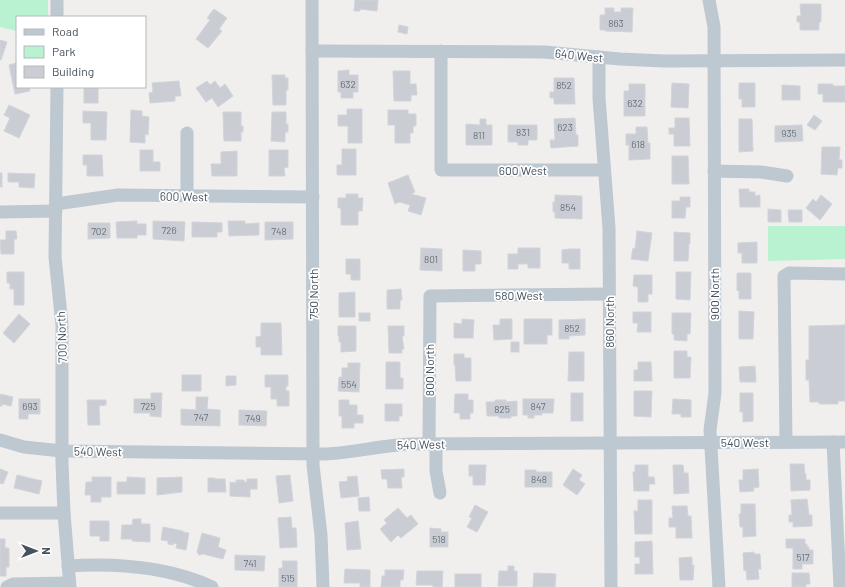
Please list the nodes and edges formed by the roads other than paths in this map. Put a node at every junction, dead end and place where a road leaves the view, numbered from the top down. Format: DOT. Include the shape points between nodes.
graph roads {
  1 [pos="57,0"];
  2 [pos="312,0"];
  3 [pos="709,0"];
  4 [pos="57,16"];
  5 [pos="312,51"];
  6 [pos="441,51"];
  7 [pos="599,57"];
  8 [pos="714,60"];
  9 [pos="845,60"];
  10 [pos="57,88"];
  11 [pos="186,133"];
  12 [pos="604,170"];
  13 [pos="714,172"];
  14 [pos="787,176"];
  15 [pos="186,196"];
  16 [pos="313,197"];
  17 [pos="56,208"];
  18 [pos="0,212"];
  19 [pos="845,274"];
  20 [pos="608,294"];
  21 [pos="430,296"];
  22 [pos="0,440"];
  23 [pos="786,442"];
  24 [pos="839,442"];
  25 [pos="609,443"];
  26 [pos="711,443"];
  27 [pos="432,444"];
  28 [pos="62,451"];
  29 [pos="314,454"];
  30 [pos="440,493"];
  31 [pos="0,513"];
  32 [pos="64,513"];
  33 [pos="68,566"];
  34 [pos="70,585"];
  35 [pos="7,587"];
  36 [pos="212,587"];
  37 [pos="323,587"];
  38 [pos="611,587"];
  39 [pos="719,587"];
  40 [pos="840,587"];
  1 -- 4 [label="street"];
  2 -- 5 [label="street, 750 North"];
  3 -- 8 [label="street, 900 North" via="714,27"];
  5 -- 6 [label="street, 640 West"];
  5 -- 16 [label="street, 750 North"];
  6 -- 7 [label="street, 640 West" via="545,52"];
  6 -- 12 [label="street, 600 West" via="441,170"];
  7 -- 8 [label="street, 640 West" via="629,60"];
  7 -- 12 [label="street, 860 North"];
  8 -- 9 [label="street, 640 West"];
  8 -- 13 [label="street, 900 North"];
  10 -- 17 [label="street, 700 North"];
  11 -- 15 [label="street"];
  12 -- 20 [label="street, 860 North" via="609,228"];
  13 -- 14 [label="street" via="761,172"];
  13 -- 26 [label="street, 900 North" via="715,393 711,417"];
  15 -- 16 [label="street, 600 West"];
  15 -- 17 [label="street, 600 West" via="112,196"];
  16 -- 29 [label="street, 750 North"];
  17 -- 18 [label="street, 600 West"];
  17 -- 28 [label="street, 700 North" via="55,257 62,331"];
  19 -- 23 [label="street" via="788,273 784,276"];
  20 -- 21 [label="street, 580 West"];
  20 -- 25 [label="street, 860 North"];
  21 -- 27 [label="street, 800 North"];
  22 -- 28 [label="street, 540 West" via="24,447"];
  23 -- 24 [label="street, 540 West"];
  23 -- 26 [label="street, 540 West"];
  24 -- 40 [label="street"];
  25 -- 26 [label="street, 540 West"];
  25 -- 27 [label="street, 540 West"];
  25 -- 38 [label="street, 860 North"];
  26 -- 39 [label="street, 900 North"];
  27 -- 29 [label="street, 540 West" via="395,445 348,453"];
  27 -- 30 [label="street, 800 North"];
  28 -- 29 [label="street, 540 West"];
  28 -- 32 [label="street, 700 North"];
  29 -- 37 [label="street, 750 North"];
  31 -- 32 [label="street"];
  32 -- 33 [label="street, 700 North"];
  33 -- 34 [label="street, 700 North"];
  33 -- 36 [label="street" via="146,568 184,576"];
  34 -- 35 [label="street" via="13,584"];
}
